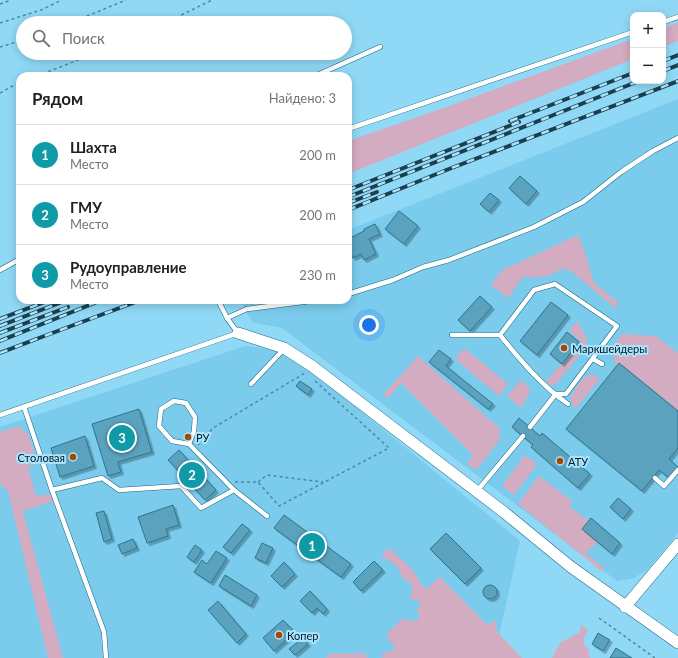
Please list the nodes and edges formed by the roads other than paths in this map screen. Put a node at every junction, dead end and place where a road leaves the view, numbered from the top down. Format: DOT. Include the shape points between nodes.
graph roads {
  1 [pos="678,17"];
  2 [pos="666,21"];
  3 [pos="630,33"];
  4 [pos="380,47"];
  5 [pos="352,59"];
  6 [pos="351,60"];
  7 [pos="324,72"];
  8 [pos="352,128"];
  9 [pos="678,138"];
  10 [pos="16,261"];
  11 [pos="0,270"];
  12 [pos="352,293"];
  13 [pos="219,304"];
  14 [pos="286,304"];
  15 [pos="227,318"];
  16 [pos="238,333"];
  17 [pos="452,335"];
  18 [pos="500,335"];
  19 [pos="284,348"];
  20 [pos="593,359"];
  21 [pos="602,364"];
  22 [pos="251,384"];
  23 [pos="555,395"];
  24 [pos="568,404"];
  25 [pos="24,407"];
  26 [pos="0,415"];
  27 [pos="530,427"];
  28 [pos="523,436"];
  29 [pos="189,444"];
  30 [pos="678,470"];
  31 [pos="655,478"];
  32 [pos="52,490"];
  33 [pos="234,490"];
  34 [pos="476,492"];
  35 [pos="267,516"];
  36 [pos="678,544"];
  37 [pos="625,607"];
  38 [pos="678,644"];
  39 [pos="106,658"];
  1 -- 2 [label="lane"];
  3 -- 8 [label="lane"];
  4 -- 5 [label="lane"];
  6 -- 7 [label="lane"];
  9 -- 12 [label="lane" via="621,172 583,202 534,227 449,260 422,267 393,280"];
  10 -- 11 [label="lane"];
  13 -- 15 [label="lane"];
  14 -- 15 [label="lane" via="247,309"];
  15 -- 16 [label="lane"];
  16 -- 19 [label="street"];
  16 -- 25 [label="lane"];
  17 -- 18 [label="lane"];
  18 -- 20 [label="lane" via="534,290 555,284 617,326"];
  18 -- 23 [label="lane"];
  19 -- 22 [label="lane"];
  19 -- 34 [label="street" via="312,366"];
  20 -- 21 [label="lane"];
  20 -- 23 [label="lane" via="566,394"];
  23 -- 24 [label="lane"];
  23 -- 27 [label="lane"];
  25 -- 26 [label="lane"];
  25 -- 32 [label="lane"];
  28 -- 34 [label="lane"];
  29 -- 29 [label="lane" via="194,431 195,417 186,403 174,401 161,409 159,426 172,441"];
  29 -- 33 [label="lane"];
  30 -- 31 [label="lane" via="664,486"];
  32 -- 33 [label="lane" via="102,478 119,490 181,486 201,508"];
  32 -- 39 [label="lane" via="104,632"];
  33 -- 35 [label="lane"];
  34 -- 37 [label="street"];
  36 -- 37 [label="street"];
  37 -- 38 [label="street"];
}
